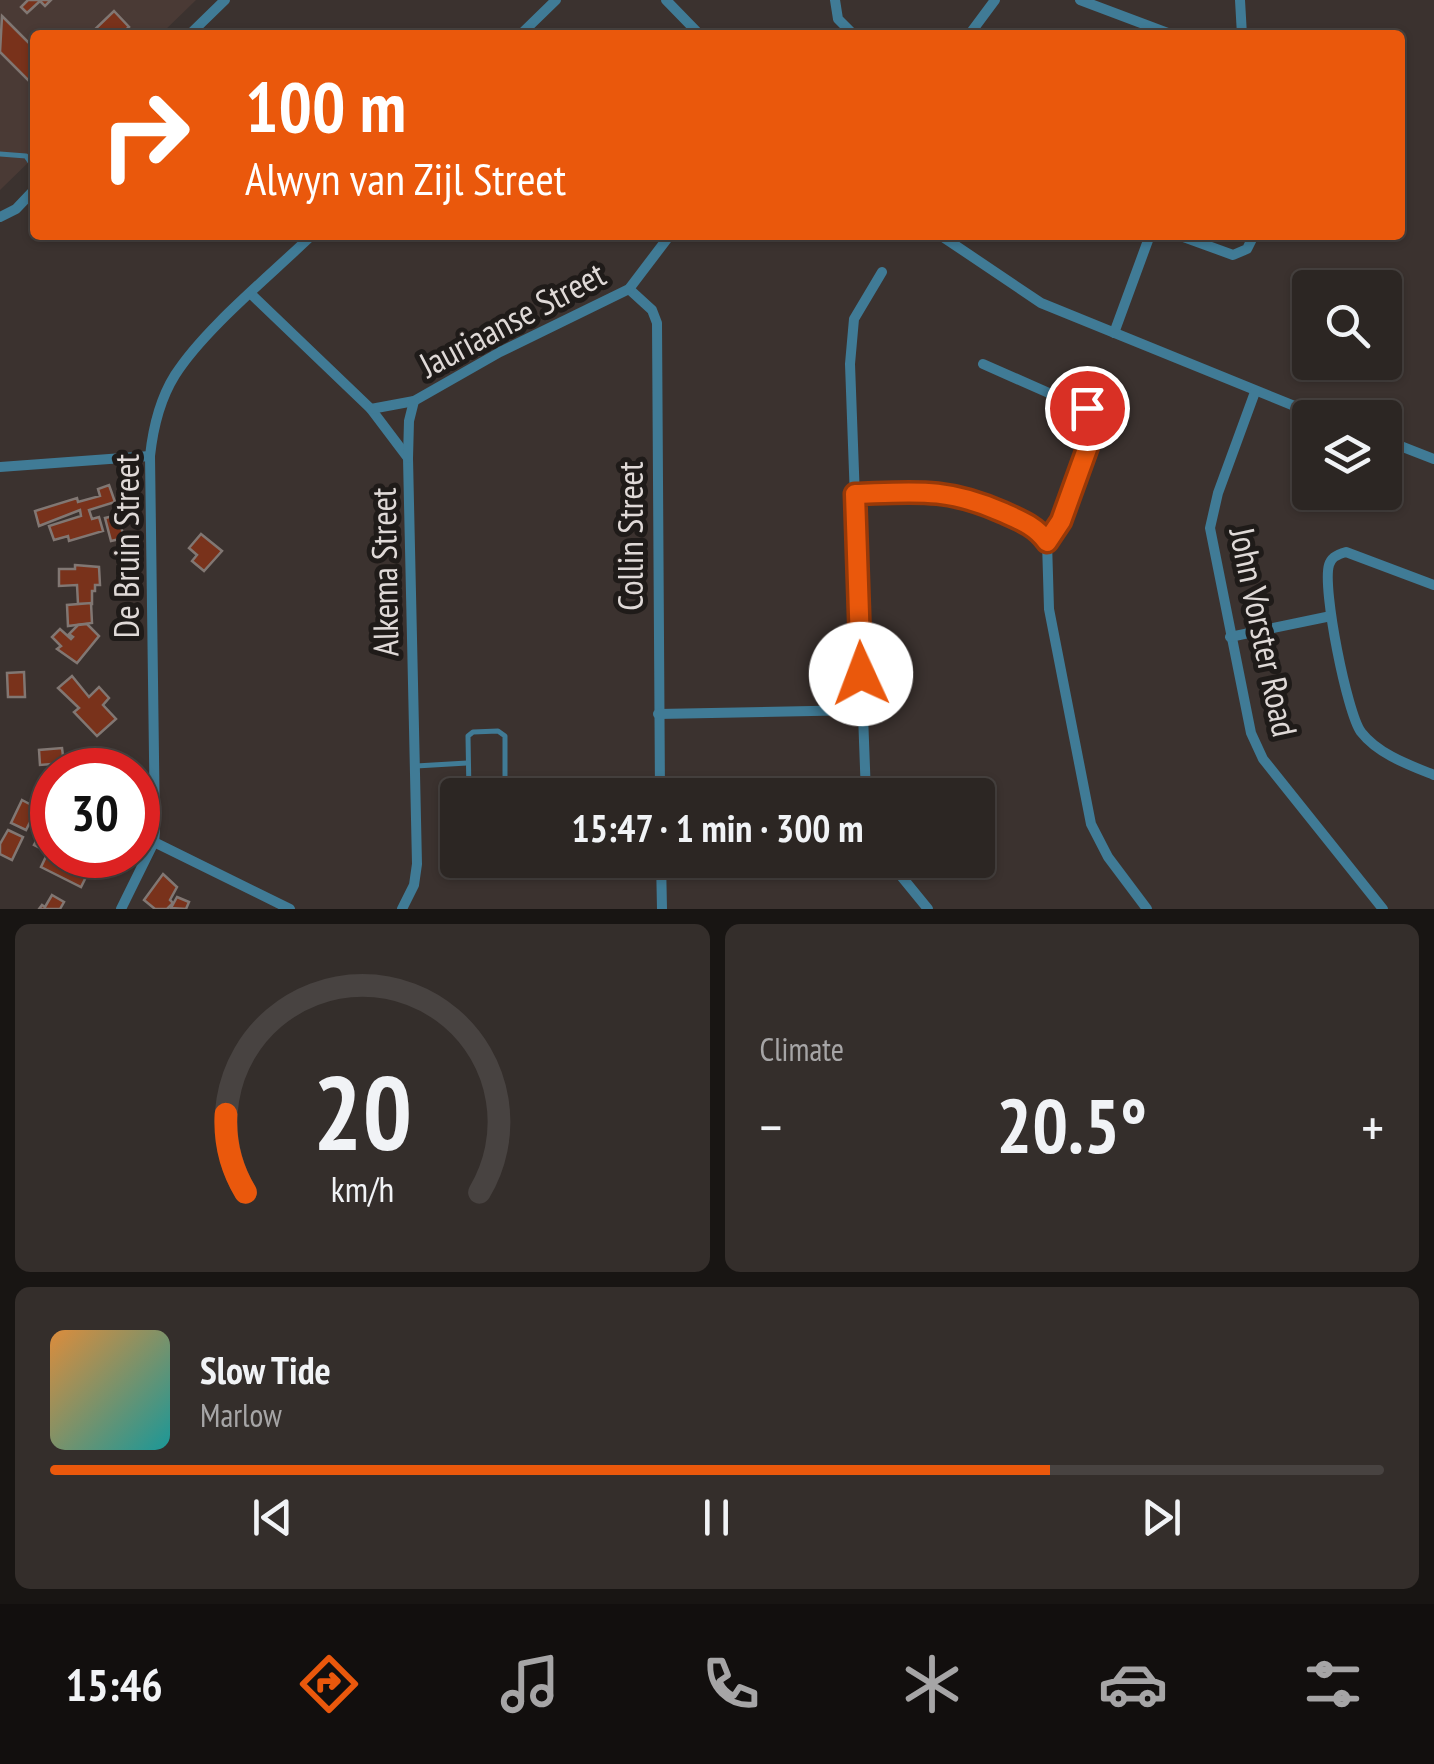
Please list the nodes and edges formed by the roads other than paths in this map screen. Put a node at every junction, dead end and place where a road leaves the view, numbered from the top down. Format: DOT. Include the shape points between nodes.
graph roads {
  1 [pos="226,0"];
  2 [pos="556,0"];
  3 [pos="666,0"];
  4 [pos="835,0"];
  5 [pos="995,0"];
  6 [pos="1080,0"];
  7 [pos="1240,0"];
  8 [pos="195,30"];
  9 [pos="525,30"];
  10 [pos="695,30"];
  11 [pos="849,30"];
  12 [pos="973,30"];
  13 [pos="1160,30"];
  14 [pos="1242,30"];
  15 [pos="0,154"];
  16 [pos="30,161"];
  17 [pos="30,194"];
  18 [pos="0,217"];
  19 [pos="307,240"];
  20 [pos="666,240"];
  21 [pos="947,240"];
  22 [pos="1148,240"];
  23 [pos="1192,240"];
  24 [pos="1252,240"];
  25 [pos="882,272"];
  26 [pos="628,289"];
  27 [pos="251,294"];
  28 [pos="1114,333"];
  29 [pos="983,364"];
  30 [pos="1256,392"];
  31 [pos="414,401"];
  32 [pos="1292,406"];
  33 [pos="372,409"];
  34 [pos="1402,447"];
  35 [pos="150,456"];
  36 [pos="408,458"];
  37 [pos="1434,459"];
  38 [pos="0,467"];
  39 [pos="855,494"];
  40 [pos="1047,542"];
  41 [pos="1434,586"];
  42 [pos="1331,616"];
  43 [pos="1230,637"];
  44 [pos="862,710"];
  45 [pos="658,714"];
  46 [pos="155,748"];
  47 [pos="467,763"];
  48 [pos="416,766"];
  49 [pos="1434,774"];
  50 [pos="660,778"];
  51 [pos="865,778"];
  52 [pos="160,845"];
  53 [pos="136,878"];
  54 [pos="661,878"];
  55 [pos="903,878"];
  56 [pos="121,909"];
  57 [pos="290,909"];
  58 [pos="402,909"];
  59 [pos="662,909"];
  60 [pos="928,909"];
  61 [pos="1146,909"];
  62 [pos="1383,909"];
  1 -- 8 [label="street"];
  2 -- 9 [label="street"];
  3 -- 10 [label="street"];
  4 -- 11 [label="street" via="838,19"];
  5 -- 12 [label="street"];
  6 -- 13 [label="street"];
  7 -- 14 [label="street"];
  15 -- 16 [label="lane"];
  17 -- 18 [label="street"];
  19 -- 27 [label="street, De Bruin Street"];
  20 -- 26 [label="street, Jauriaanse Street"];
  21 -- 28 [label="street" via="1040,302"];
  22 -- 28 [label="street"];
  23 -- 24 [label="street" via="1233,255"];
  25 -- 39 [label="street" via="852,334"];
  26 -- 31 [label="street, Jauriaanse Street"];
  26 -- 45 [label="street, Collin Street" via="657,323"];
  27 -- 33 [label="street, Alkema Street"];
  27 -- 35 [label="street, De Bruin Street" via="174,376"];
  28 -- 30 [label="street"];
  29 -- 40 [label="street" via="1094,413 1096,424 1061,521"];
  30 -- 32 [label="street"];
  30 -- 43 [label="street, John Vorster Road" via="1210,528"];
  31 -- 33 [label="street, Jauriaanse Street"];
  31 -- 36 [label="street, Jauriaanse Street"];
  33 -- 36 [label="street, Alkema Street"];
  34 -- 37 [label="street"];
  35 -- 38 [label="street"];
  35 -- 46 [label="street, De Bruin Street"];
  36 -- 48 [label="street, Alkema Street"];
  39 -- 40 [label="street" via="964,497 1032,526"];
  39 -- 44 [label="street"];
  40 -- 61 [label="street" via="1049,609 1091,824"];
  41 -- 42 [label="street" via="1342,552 1328,566"];
  42 -- 43 [label="street"];
  42 -- 49 [label="street" via="1359,729 1377,747"];
  43 -- 62 [label="street, John Vorster Road" via="1263,760"];
  44 -- 45 [label="street"];
  44 -- 51 [label="street"];
  45 -- 50 [label="street, Collin Street"];
  47 -- 47 [label="lane" via="469,734 504,734 504,790 470,793"];
  47 -- 48 [label="lane"];
  48 -- 58 [label="street, Alkema Street" via="416,876"];
  52 -- 57 [label="street"];
  53 -- 56 [label="street, De Bruin Street"];
  54 -- 59 [label="street"];
  55 -- 60 [label="street"];
}
